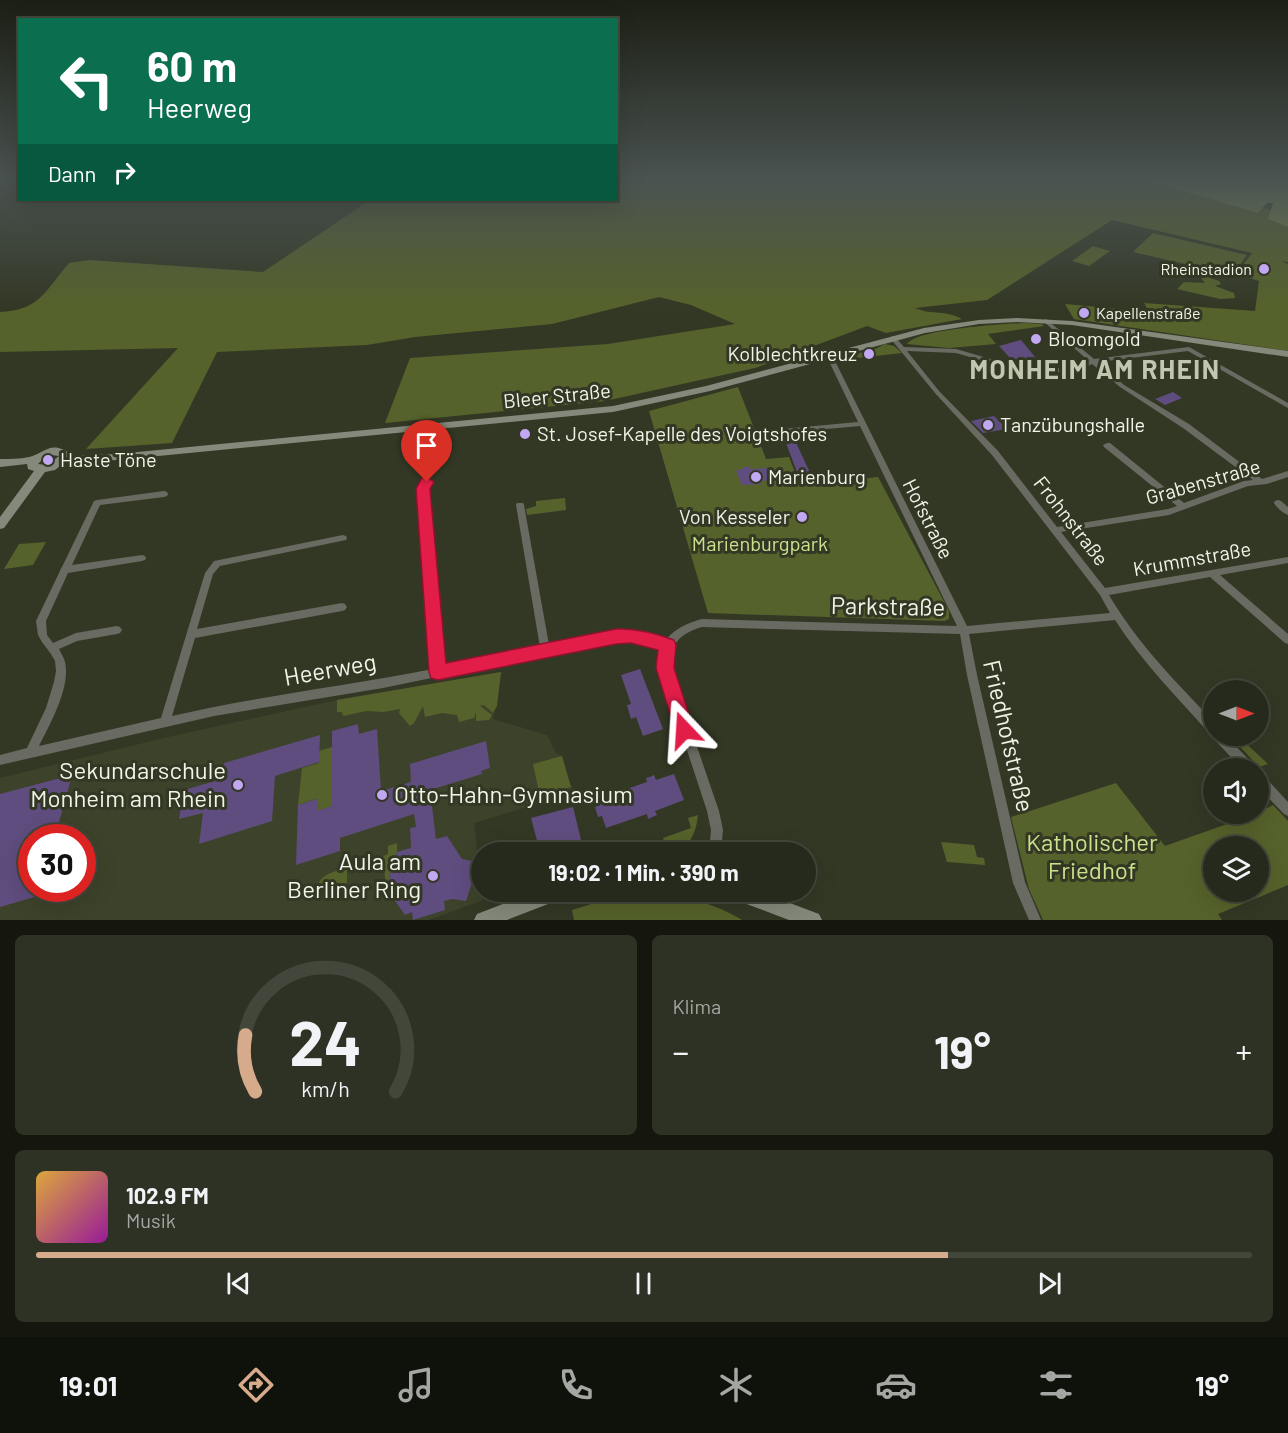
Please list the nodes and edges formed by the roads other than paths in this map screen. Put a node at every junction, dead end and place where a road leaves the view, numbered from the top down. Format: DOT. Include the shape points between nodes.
graph roads {
  1 [pos="1046,321"];
  2 [pos="893,338"];
  3 [pos="1185,339"];
  4 [pos="904,349"];
  5 [pos="1189,349"];
  6 [pos="1288,354"];
  7 [pos="829,355"];
  8 [pos="1093,361"];
  9 [pos="1288,406"];
  10 [pos="861,424"];
  11 [pos="782,431"];
  12 [pos="1107,445"];
  13 [pos="0,463"];
  14 [pos="38,465"];
  15 [pos="1288,474"];
  16 [pos="1260,481"];
  17 [pos="427,482"];
  18 [pos="164,494"];
  19 [pos="1278,503"];
  20 [pos="520,505"];
  21 [pos="1183,507"];
  22 [pos="1288,512"];
  23 [pos="0,525"];
  24 [pos="1055,530"];
  25 [pos="343,538"];
  26 [pos="142,558"];
  27 [pos="1288,560"];
  28 [pos="64,570"];
  29 [pos="1212,573"];
  30 [pos="1103,592"];
  31 [pos="342,607"];
  32 [pos="1116,616"];
  33 [pos="117,630"];
  34 [pos="964,630"];
  35 [pos="192,634"];
  36 [pos="1288,640"];
  37 [pos="668,645"];
  38 [pos="51,648"];
  39 [pos="545,650"];
  40 [pos="438,672"];
  41 [pos="1203,719"];
  42 [pos="165,723"];
  43 [pos="1228,746"];
  44 [pos="30,754"];
  45 [pos="1240,758"];
  46 [pos="0,760"];
  47 [pos="1269,790"];
  48 [pos="1288,810"];
  49 [pos="716,842"];
  50 [pos="531,902"];
  51 [pos="764,902"];
  52 [pos="483,920"];
  53 [pos="813,920"];
  54 [pos="1035,920"];
  1 -- 2 [label="street, Bleer Straße" via="960,324"];
  1 -- 3 [label="street"];
  1 -- 8 [label="street"];
  2 -- 4 [label="street, Frohnstraße"];
  2 -- 7 [label="street, Bleer Straße"];
  3 -- 5 [label="street"];
  3 -- 6 [label="street"];
  4 -- 8 [label="street" via="956,351 1015,368 1067,370 1082,368"];
  4 -- 24 [label="street, Frohnstraße" via="920,372 995,453"];
  5 -- 8 [label="street"];
  5 -- 9 [label="street"];
  7 -- 10 [label="street, Hofstraße"];
  7 -- 14 [label="street, Bleer Straße" via="707,390 613,409 117,457 63,460 65,454 59,451 46,453"];
  8 -- 16 [label="street" via="1122,386 1186,426"];
  10 -- 11 [label="street"];
  10 -- 34 [label="street, Hofstraße"];
  12 -- 21 [label="street"];
  13 -- 14 [label="street"];
  14 -- 23 [label="street"];
  15 -- 16 [label="street, Grabenstraße"];
  16 -- 21 [label="street, Grabenstraße"];
  17 -- 40 [label="street" via="423,489"];
  18 -- 28 [label="street" via="97,503"];
  19 -- 22 [label="street"];
  20 -- 39 [label="street"];
  21 -- 24 [label="street, Grabenstraße"];
  24 -- 30 [label="street, Frohnstraße"];
  25 -- 35 [label="street" via="217,563 209,573"];
  26 -- 28 [label="street"];
  27 -- 29 [label="street, Krummstraße"];
  28 -- 38 [label="street" via="41,621 41,634"];
  29 -- 30 [label="street, Krummstraße"];
  29 -- 36 [label="street"];
  30 -- 32 [label="street, Frohnstraße"];
  31 -- 35 [label="street"];
  32 -- 34 [label="street, Parkstraße"];
  32 -- 41 [label="street, Frohnstraße"];
  33 -- 38 [label="street" via="76,637"];
  34 -- 37 [label="street, Parkstraße" via="702,623 682,628"];
  34 -- 54 [label="street, Friedhofstraße" via="1019,883"];
  35 -- 42 [label="street"];
  37 -- 39 [label="street, Heerweg" via="616,636"];
  37 -- 49 [label="street" via="664,656 667,678 713,811"];
  38 -- 44 [label="street" via="60,661 57,693"];
  39 -- 40 [label="street, Heerweg"];
  40 -- 42 [label="street, Heerweg"];
  42 -- 44 [label="street, Heerweg"];
  43 -- 45 [label="street"];
  44 -- 46 [label="street, Heerweg"];
  47 -- 48 [label="street"];
  50 -- 52 [label="street"];
  51 -- 53 [label="street"];
}
